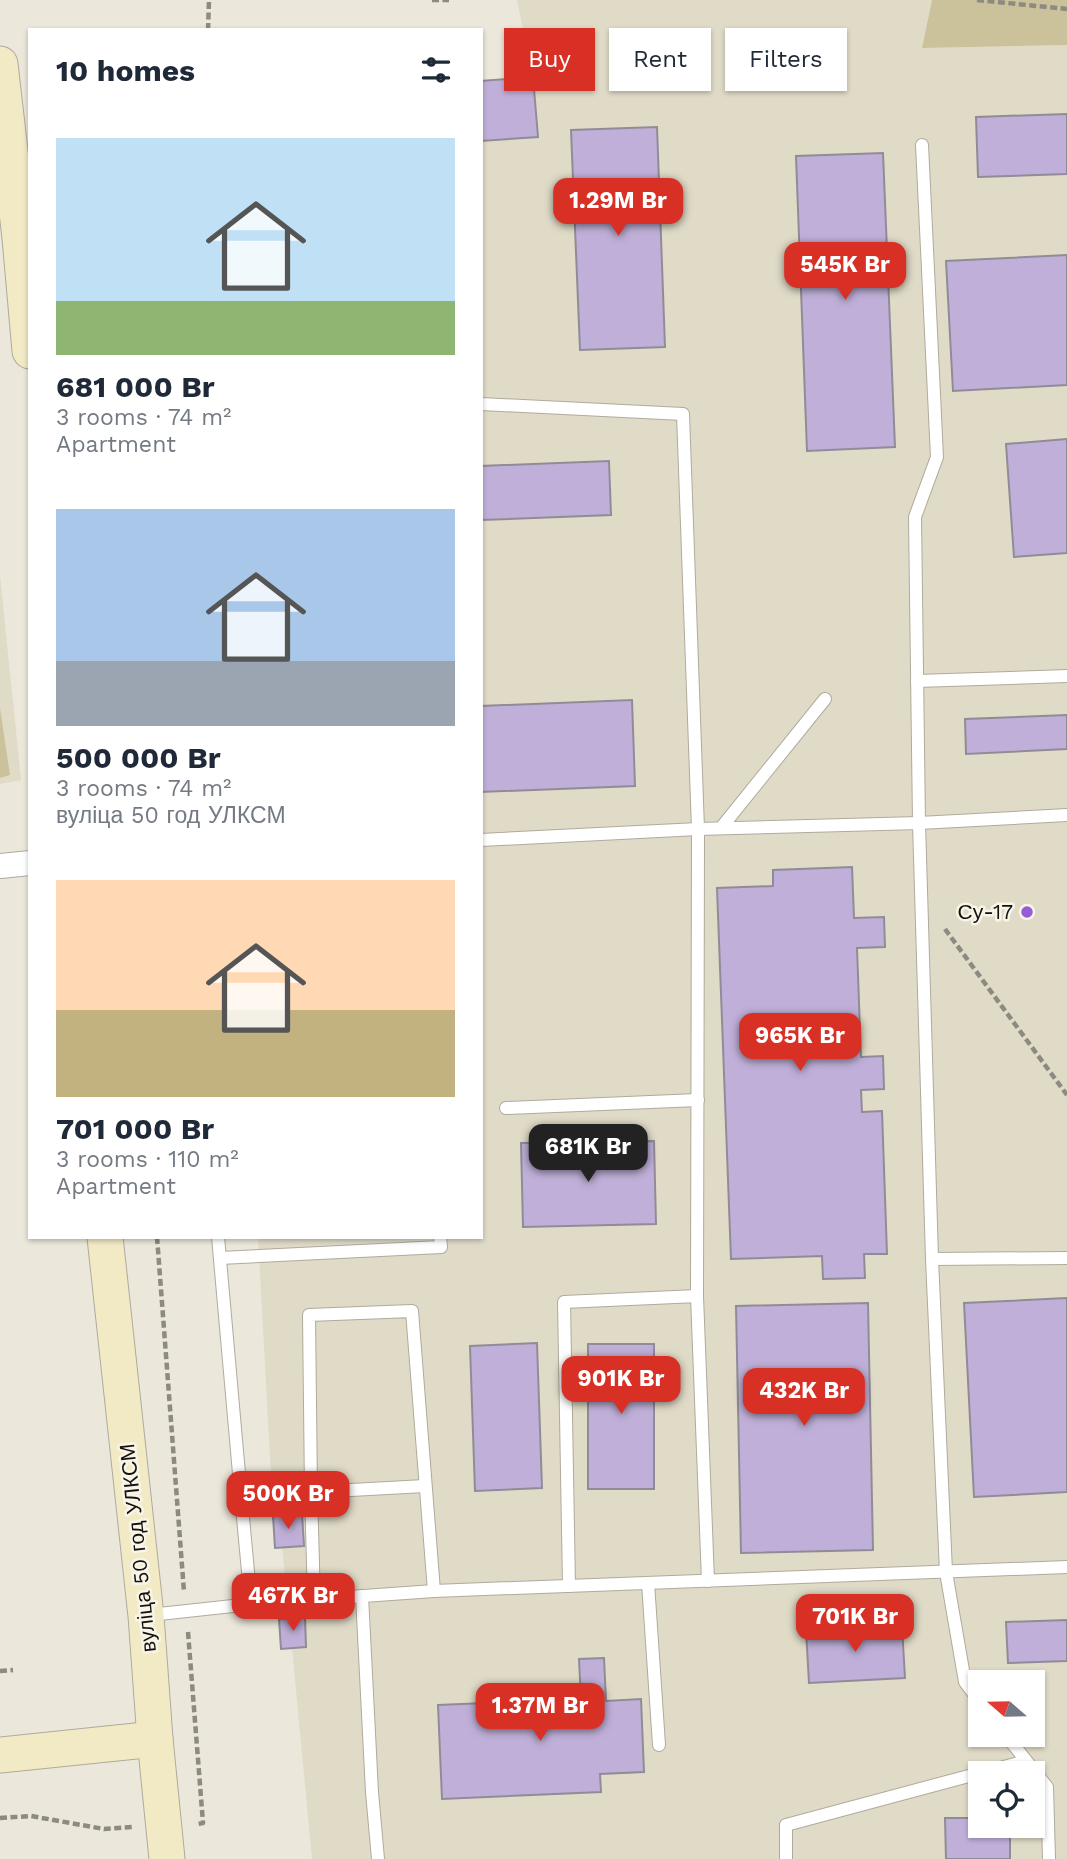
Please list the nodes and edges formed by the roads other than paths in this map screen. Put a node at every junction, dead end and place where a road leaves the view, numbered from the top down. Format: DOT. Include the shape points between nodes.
graph roads {
  1 [pos="0,64"];
  2 [pos="0,74"];
  3 [pos="922,145"];
  4 [pos="25,237"];
  5 [pos="28,305"];
  6 [pos="483,404"];
  7 [pos="1067,676"];
  8 [pos="917,681"];
  9 [pos="825,699"];
  10 [pos="1067,815"];
  11 [pos="919,823"];
  12 [pos="721,828"];
  13 [pos="698,829"];
  14 [pos="483,840"];
  15 [pos="28,863"];
  16 [pos="0,866"];
  17 [pos="698,1100"];
  18 [pos="506,1108"];
  19 [pos="105,1239"];
  20 [pos="218,1239"];
  21 [pos="440,1239"];
  22 [pos="219,1258"];
  23 [pos="1067,1258"];
  24 [pos="932,1259"];
  25 [pos="697,1296"];
  26 [pos="425,1486"];
  27 [pos="310,1492"];
  28 [pos="241,1496"];
  29 [pos="1067,1567"];
  30 [pos="946,1572"];
  31 [pos="708,1581"];
  32 [pos="648,1583"];
  33 [pos="569,1586"];
  34 [pos="434,1591"];
  35 [pos="362,1596"];
  36 [pos="314,1600"];
  37 [pos="251,1604"];
  38 [pos="146,1616"];
  39 [pos="968,1686"];
  40 [pos="155,1739"];
  41 [pos="659,1745"];
  42 [pos="1015,1747"];
  43 [pos="0,1755"];
  44 [pos="1026,1761"];
  45 [pos="968,1776"];
  46 [pos="1045,1785"];
  47 [pos="167,1859"];
  48 [pos="378,1859"];
  49 [pos="786,1859"];
  50 [pos="1049,1859"];
  1 -- 2 [label="main road"];
  2 -- 4 [label="main road" via="13,132"];
  3 -- 8 [label="lane" via="937,457 915,517"];
  4 -- 5 [label="main road"];
  6 -- 13 [label="lane" via="683,414"];
  7 -- 8 [label="lane"];
  8 -- 11 [label="lane"];
  9 -- 12 [label="lane"];
  10 -- 11 [label="lane"];
  11 -- 12 [label="lane"];
  11 -- 24 [label="lane"];
  12 -- 13 [label="lane"];
  13 -- 14 [label="lane"];
  13 -- 17 [label="lane"];
  15 -- 16 [label="street"];
  17 -- 18 [label="lane"];
  17 -- 25 [label="lane"];
  19 -- 38 [label="main road, вуліца 50 год УЛКСМ"];
  20 -- 22 [label="lane"];
  21 -- 22 [label="lane" via="441,1247"];
  22 -- 28 [label="lane"];
  23 -- 24 [label="lane"];
  24 -- 30 [label="lane"];
  25 -- 31 [label="lane"];
  25 -- 33 [label="lane" via="564,1302"];
  26 -- 27 [label="lane"];
  26 -- 27 [label="lane" via="412,1311 309,1315"];
  26 -- 34 [label="lane"];
  27 -- 28 [label="lane"];
  27 -- 36 [label="lane"];
  28 -- 37 [label="lane"];
  29 -- 30 [label="lane"];
  30 -- 31 [label="lane"];
  30 -- 39 [label="lane"];
  31 -- 32 [label="lane"];
  32 -- 33 [label="lane"];
  32 -- 41 [label="lane"];
  33 -- 34 [label="lane"];
  34 -- 35 [label="lane"];
  35 -- 36 [label="lane"];
  35 -- 48 [label="lane"];
  36 -- 37 [label="lane"];
  37 -- 38 [label="lane"];
  38 -- 40 [label="main road, вуліца 50 год УЛКСМ"];
  40 -- 43 [label="main road"];
  40 -- 47 [label="main road, вуліца 50 год УЛКСМ"];
  42 -- 44 [label="lane"];
  45 -- 49 [label="lane" via="786,1825"];
  46 -- 50 [label="lane"];
}
